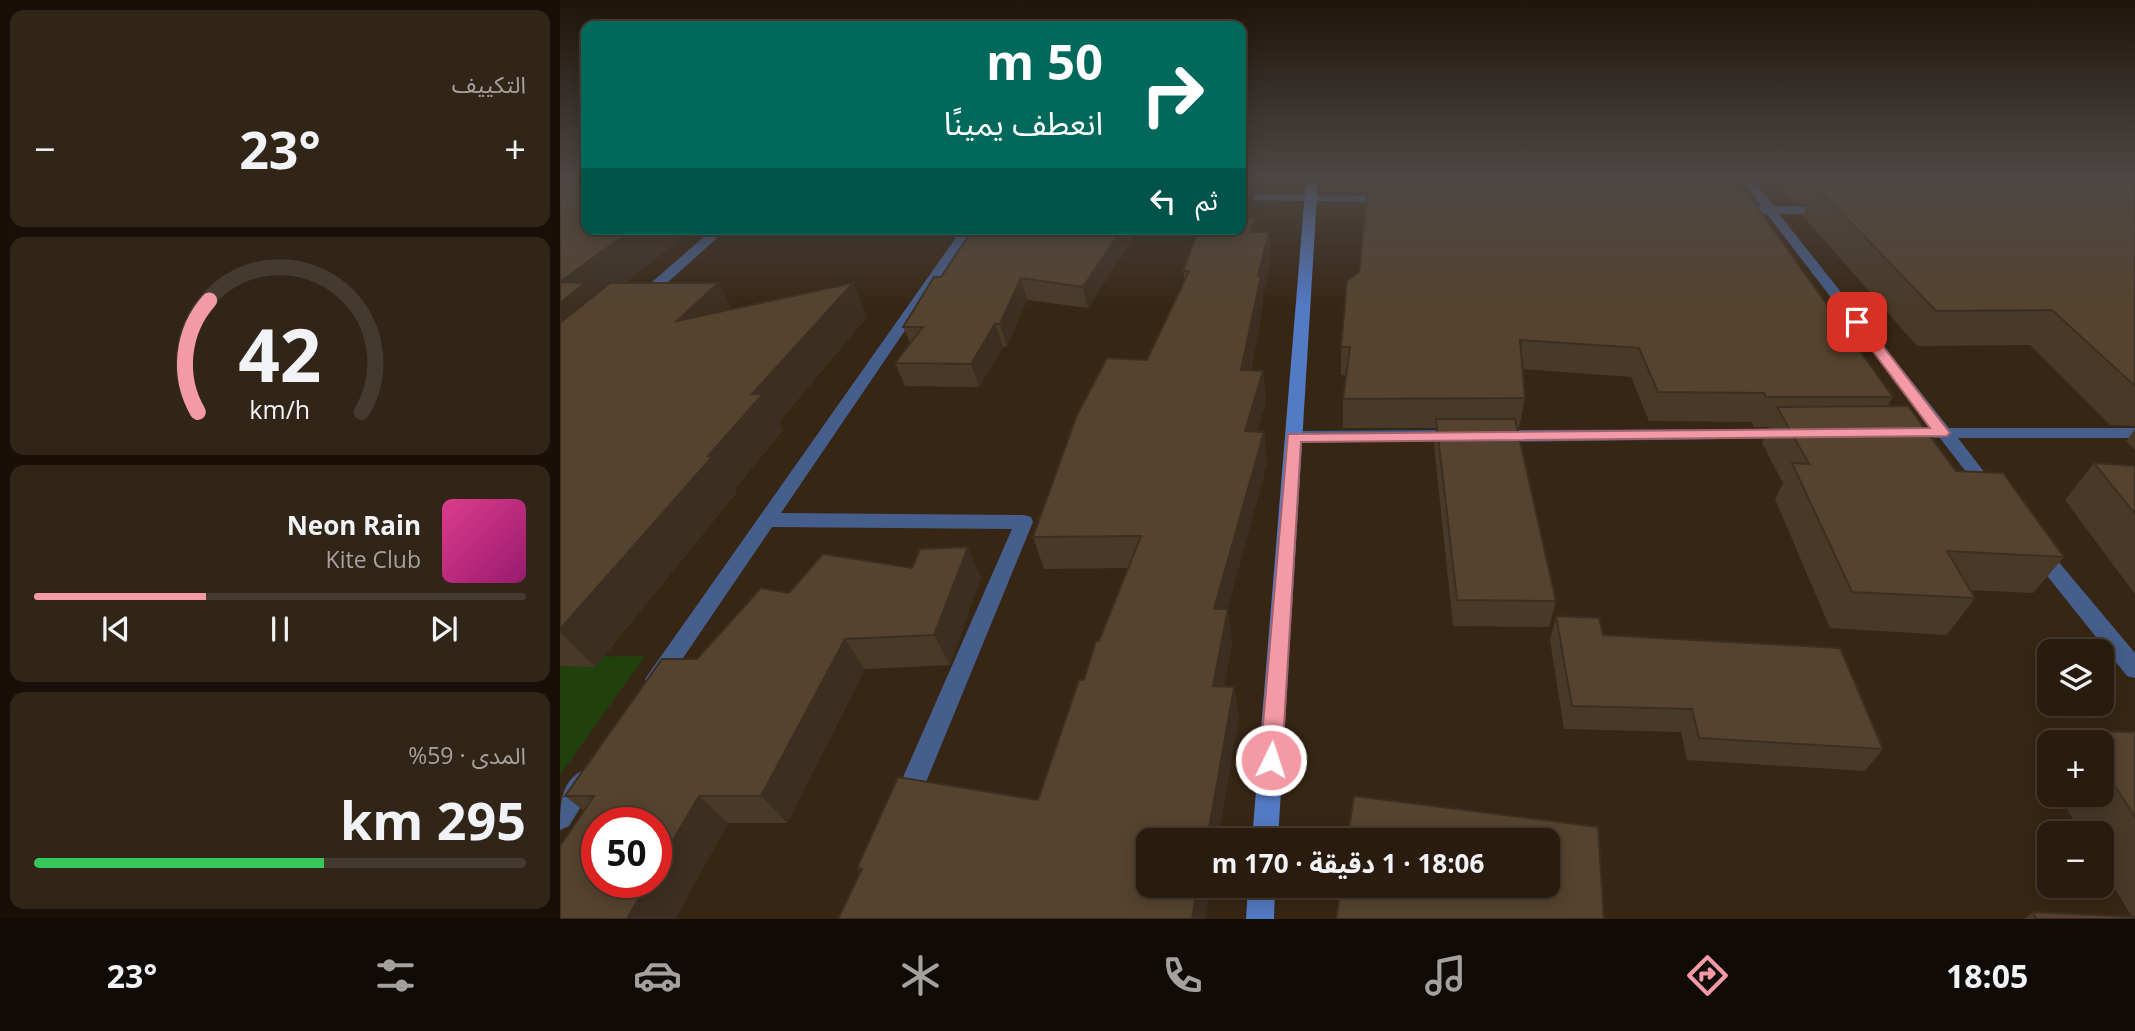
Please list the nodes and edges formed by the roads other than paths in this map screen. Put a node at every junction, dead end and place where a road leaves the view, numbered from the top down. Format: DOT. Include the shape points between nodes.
graph roads {
  1 [pos="1309,222"];
  2 [pos="1780,222"];
  3 [pos="714,235"];
  4 [pos="964,235"];
  5 [pos="631,308"];
  6 [pos="1887,433"];
  7 [pos="1942,433"];
  8 [pos="2135,433"];
  9 [pos="1804,434"];
  10 [pos="1294,438"];
  11 [pos="2003,508"];
  12 [pos="766,520"];
  13 [pos="2030,540"];
  14 [pos="2135,669"];
  15 [pos="647,691"];
  16 [pos="592,771"];
  17 [pos="560,817"];
  18 [pos="899,817"];
  19 [pos="1266,828"];
  20 [pos="1261,898"];
  21 [pos="1260,919"];
  1 -- 10 [label="main road"];
  2 -- 7 [label="street"];
  3 -- 5 [label="street"];
  4 -- 12 [label="street"];
  6 -- 7 [label="street"];
  7 -- 8 [label="street"];
  7 -- 11 [label="street"];
  9 -- 10 [label="street"];
  10 -- 19 [label="main road"];
  12 -- 15 [label="street"];
  12 -- 18 [label="street" via="1024,522"];
  13 -- 14 [label="street"];
  16 -- 17 [label="street"];
  20 -- 21 [label="main road"];
}
